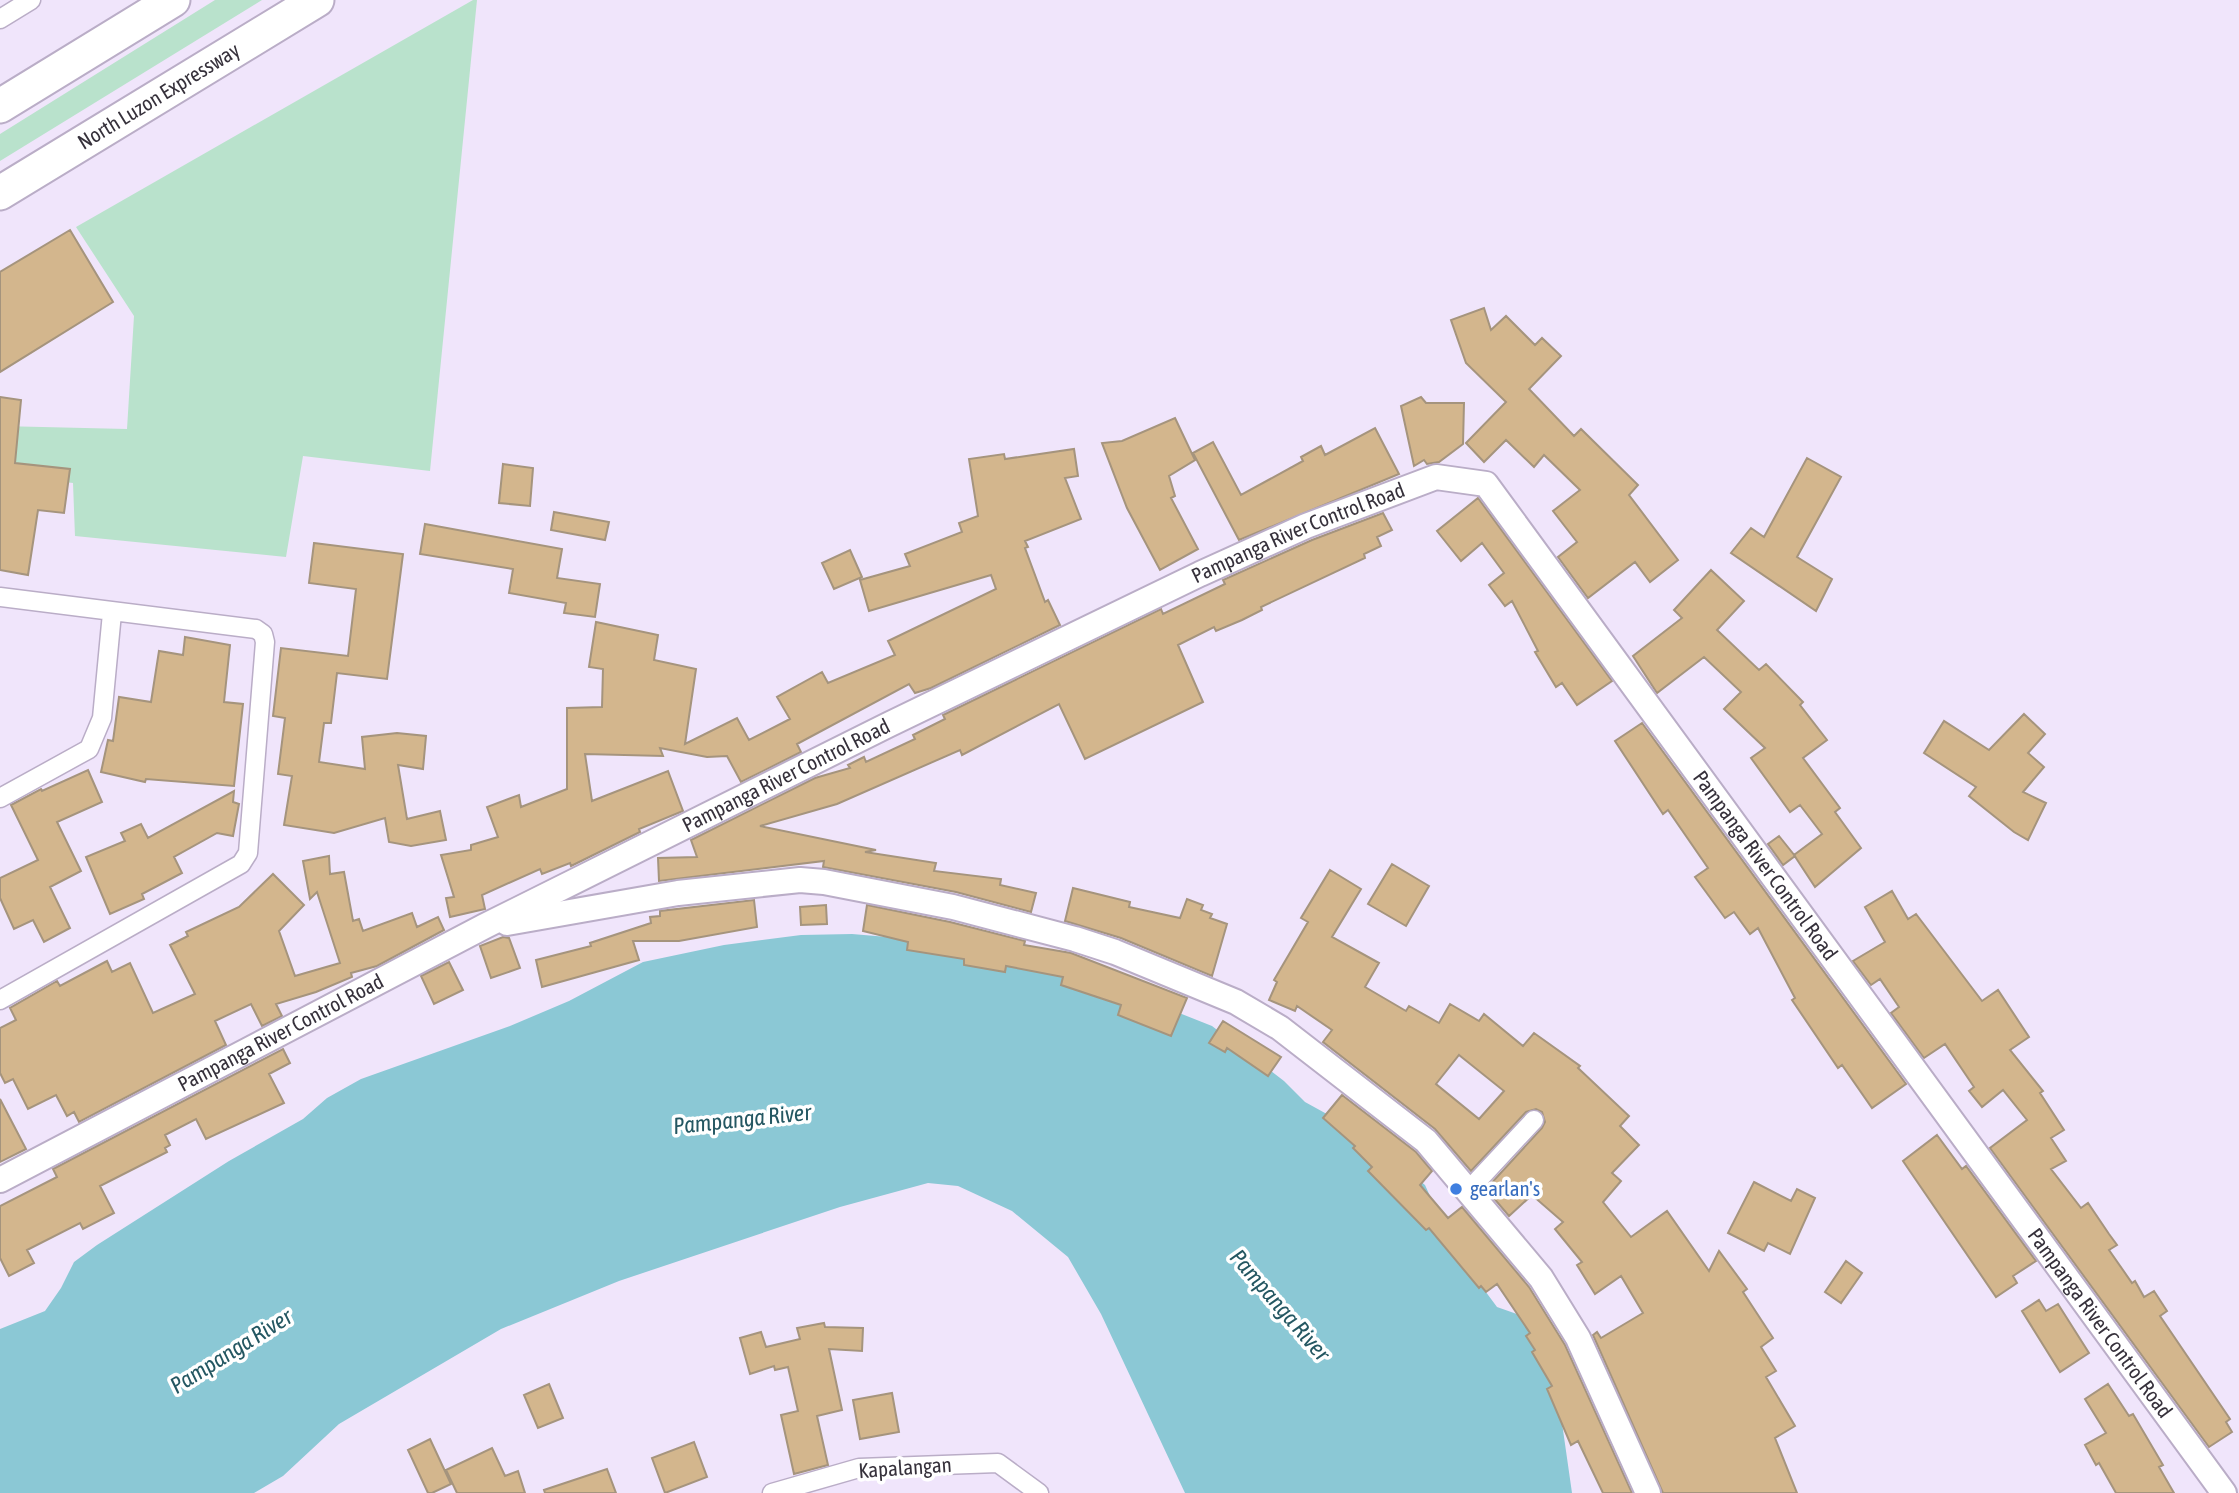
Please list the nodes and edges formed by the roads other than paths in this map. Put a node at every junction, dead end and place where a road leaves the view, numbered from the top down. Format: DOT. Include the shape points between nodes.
graph roads {
  1 [pos="31,0"];
  2 [pos="173,0"];
  3 [pos="317,0"];
  4 [pos="0,19"];
  5 [pos="0,106"];
  6 [pos="0,193"];
  7 [pos="0,597"];
  8 [pos="112,614"];
  9 [pos="0,798"];
  10 [pos="485,926"];
  11 [pos="0,1000"];
  12 [pos="1534,1120"];
  13 [pos="0,1180"];
  14 [pos="1467,1192"];
  15 [pos="772,1493"];
  16 [pos="1039,1493"];
  17 [pos="1648,1493"];
  18 [pos="2224,1493"];
  1 -- 4 [label="street"];
  2 -- 5 [label="highway"];
  3 -- 6 [label="highway, North Luzon Expressway"];
  7 -- 8 [label="street"];
  8 -- 9 [label="street" via="102,718 89,749"];
  8 -- 11 [label="street" via="256,629 263,634 248,853 241,864"];
  10 -- 13 [label="street, Pampanga River Control Road"];
  10 -- 14 [label="street" via="678,893 800,880 824,881 1019,923 1149,966 1236,1002 1280,1028 1426,1141"];
  10 -- 18 [label="street, Pampanga River Control Road" via="913,713 1306,526 1436,477 1486,484"];
  12 -- 14 [label="street"];
  14 -- 17 [label="street" via="1542,1278 1578,1338"];
  15 -- 16 [label="street, Kapalangan" via="859,1468 998,1463"];
}
